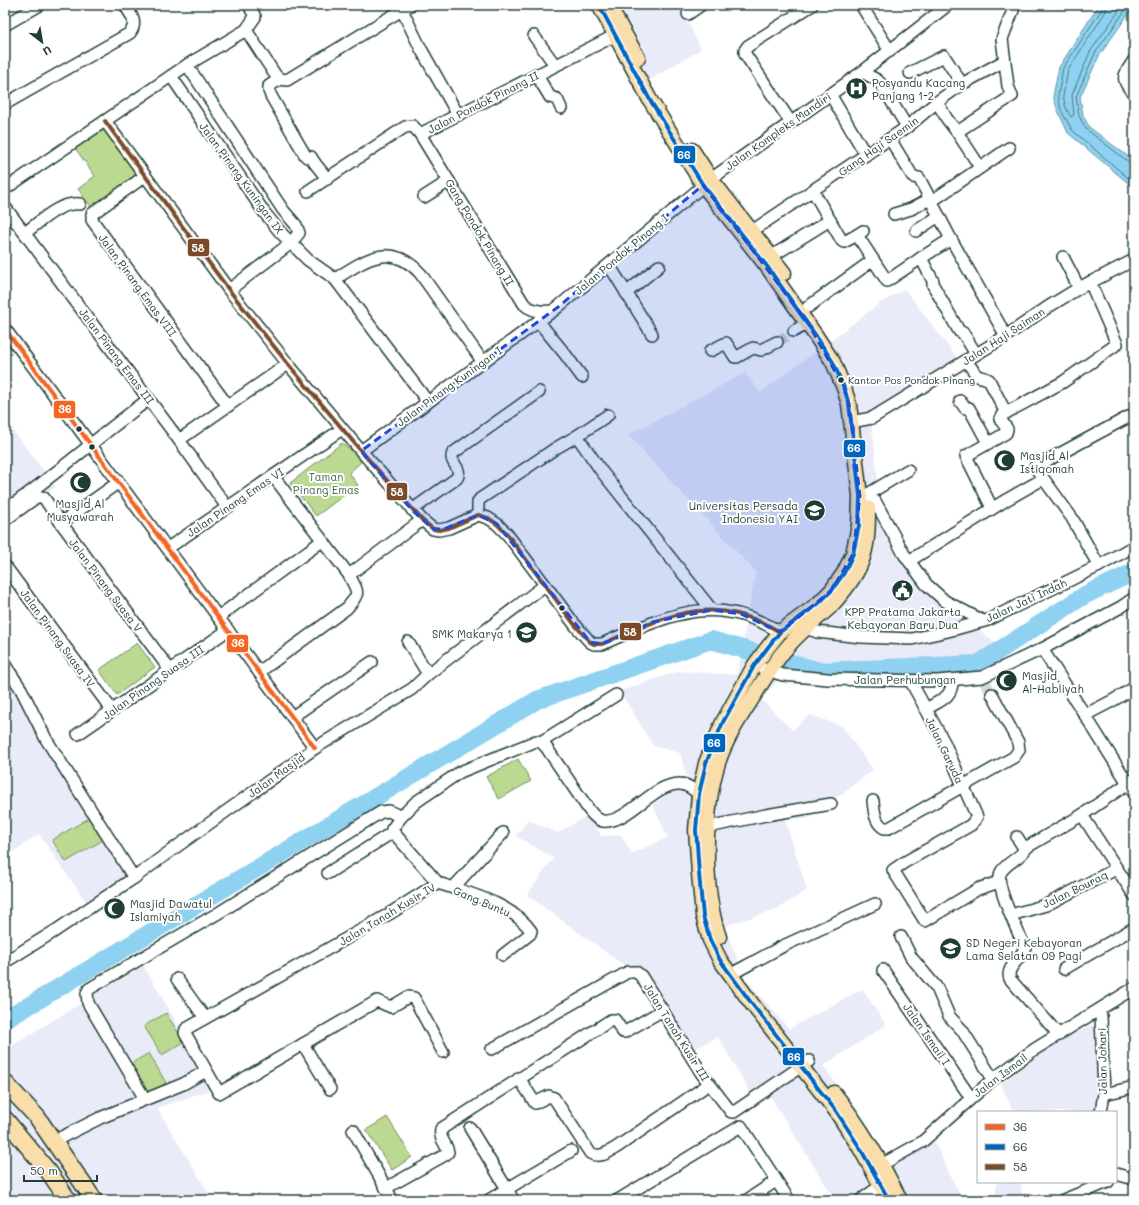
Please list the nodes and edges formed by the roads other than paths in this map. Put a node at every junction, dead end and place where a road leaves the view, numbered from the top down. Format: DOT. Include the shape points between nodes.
graph roads {
  1 [pos="40,5"];
  2 [pos="125,5"];
  3 [pos="249,5"];
  4 [pos="599,5"];
  5 [pos="609,5"];
  6 [pos="701,5"];
  7 [pos="812,5"];
  8 [pos="861,5"];
  9 [pos="948,5"];
  10 [pos="1015,5"];
  11 [pos="406,8"];
  12 [pos="688,14"];
  13 [pos="5,25"];
  14 [pos="246,30"];
  15 [pos="618,33"];
  16 [pos="534,36"];
  17 [pos="890,51"];
  18 [pos="1004,60"];
  19 [pos="1134,60"];
  20 [pos="555,64"];
  21 [pos="187,65"];
  22 [pos="862,72"];
  23 [pos="910,73"];
  24 [pos="536,74"];
  25 [pos="171,76"];
  26 [pos="280,79"];
  27 [pos="962,84"];
  28 [pos="830,94"];
  29 [pos="1134,94"];
  30 [pos="937,102"];
  31 [pos="5,104"];
  32 [pos="561,108"];
  33 [pos="458,115"];
  34 [pos="105,121"];
  35 [pos="790,122"];
  36 [pos="907,127"];
  37 [pos="957,132"];
  38 [pos="420,134"];
  39 [pos="890,139"];
  40 [pos="1010,148"];
  41 [pos="866,155"];
  42 [pos="980,167"];
  43 [pos="145,176"];
  44 [pos="327,179"];
  45 [pos="449,181"];
  46 [pos="707,182"];
  47 [pos="5,189"];
  48 [pos="308,191"];
  49 [pos="813,191"];
  50 [pos="424,197"];
  51 [pos="931,200"];
  52 [pos="80,204"];
  53 [pos="5,207"];
  54 [pos="894,214"];
  55 [pos="939,216"];
  56 [pos="830,220"];
  57 [pos="752,231"];
  58 [pos="916,231"];
  59 [pos="25,233"];
  60 [pos="294,239"];
  61 [pos="951,239"];
  62 [pos="772,256"];
  63 [pos="1063,257"];
  64 [pos="921,258"];
  65 [pos="873,260"];
  66 [pos="1134,260"];
  67 [pos="609,265"];
  68 [pos="659,266"];
  69 [pos="336,279"];
  70 [pos="1090,282"];
  71 [pos="1079,288"];
  72 [pos="229,290"];
  73 [pos="626,293"];
  74 [pos="808,307"];
  75 [pos="545,316"];
  76 [pos="808,323"];
  77 [pos="5,329"];
  78 [pos="794,332"];
  79 [pos="652,334"];
  80 [pos="1006,336"];
  81 [pos="777,342"];
  82 [pos="710,351"];
  83 [pos="971,357"];
  84 [pos="483,362"];
  85 [pos="288,364"];
  86 [pos="582,377"];
  87 [pos="539,392"];
  88 [pos="149,399"];
  89 [pos="960,401"];
  90 [pos="428,402"];
  91 [pos="228,406"];
  92 [pos="1006,413"];
  93 [pos="1134,414"];
  94 [pos="608,415"];
  95 [pos="855,421"];
  96 [pos="342,429"];
  97 [pos="577,436"];
  98 [pos="179,440"];
  99 [pos="988,443"];
  100 [pos="91,444"];
  101 [pos="361,452"];
  102 [pos="908,470"];
  103 [pos="273,476"];
  104 [pos="1043,479"];
  105 [pos="118,482"];
  106 [pos="868,497"];
  107 [pos="227,507"];
  108 [pos="992,508"];
  109 [pos="5,510"];
  110 [pos="412,510"];
  111 [pos="478,515"];
  112 [pos="5,520"];
  113 [pos="422,520"];
  114 [pos="61,524"];
  115 [pos="322,541"];
  116 [pos="1134,546"];
  117 [pos="168,548"];
  118 [pos="910,561"];
  119 [pos="5,566"];
  120 [pos="1099,566"];
  121 [pos="349,575"];
  122 [pos="545,585"];
  123 [pos="1134,598"];
  124 [pos="712,610"];
  125 [pos="218,617"];
  126 [pos="983,621"];
  127 [pos="806,628"];
  128 [pos="228,630"];
  129 [pos="780,632"];
  130 [pos="408,642"];
  131 [pos="769,645"];
  132 [pos="1042,649"];
  133 [pos="372,662"];
  134 [pos="755,664"];
  135 [pos="5,665"];
  136 [pos="774,665"];
  137 [pos="170,670"];
  138 [pos="259,672"];
  139 [pos="428,674"];
  140 [pos="952,680"];
  141 [pos="911,682"];
  142 [pos="1134,688"];
  143 [pos="992,694"];
  144 [pos="616,695"];
  145 [pos="926,709"];
  146 [pos="112,710"];
  147 [pos="1085,715"];
  148 [pos="292,716"];
  149 [pos="78,734"];
  150 [pos="541,742"];
  151 [pos="315,748"];
  152 [pos="1131,781"];
  153 [pos="963,787"];
  154 [pos="699,794"];
  155 [pos="1134,794"];
  156 [pos="873,801"];
  157 [pos="830,804"];
  158 [pos="1082,815"];
  159 [pos="401,817"];
  160 [pos="708,827"];
  161 [pos="393,832"];
  162 [pos="503,833"];
  163 [pos="1017,837"];
  164 [pos="1027,847"];
  165 [pos="1116,869"];
  166 [pos="328,873"];
  167 [pos="134,878"];
  168 [pos="999,882"];
  169 [pos="438,883"];
  170 [pos="453,888"];
  171 [pos="1134,896"];
  172 [pos="875,904"];
  173 [pos="1011,915"];
  174 [pos="1134,928"];
  175 [pos="901,937"];
  176 [pos="503,955"];
  177 [pos="5,962"];
  178 [pos="1064,969"];
  179 [pos="883,970"];
  180 [pos="737,972"];
  181 [pos="177,979"];
  182 [pos="1134,988"];
  183 [pos="663,1010"];
  184 [pos="1099,1011"];
  185 [pos="205,1018"];
  186 [pos="1059,1035"];
  187 [pos="303,1044"];
  188 [pos="492,1049"];
  189 [pos="443,1052"];
  190 [pos="805,1064"];
  191 [pos="206,1071"];
  192 [pos="519,1078"];
  193 [pos="993,1079"];
  194 [pos="5,1083"];
  195 [pos="709,1084"];
  196 [pos="1134,1087"];
  197 [pos="330,1089"];
  198 [pos="1104,1094"];
  199 [pos="971,1098"];
  200 [pos="145,1099"];
  201 [pos="1101,1111"];
  202 [pos="737,1118"];
  203 [pos="5,1119"];
  204 [pos="470,1128"];
  205 [pos="353,1130"];
  206 [pos="54,1141"];
  207 [pos="571,1151"];
  208 [pos="877,1167"];
  209 [pos="1117,1174"];
  210 [pos="1134,1179"];
  211 [pos="776,1181"];
  212 [pos="886,1182"];
  213 [pos="1107,1183"];
  214 [pos="386,1188"];
  215 [pos="507,1189"];
  216 [pos="68,1200"];
  217 [pos="94,1200"];
  218 [pos="392,1200"];
  219 [pos="489,1200"];
  220 [pos="513,1200"];
  221 [pos="618,1200"];
  222 [pos="747,1200"];
  223 [pos="789,1200"];
  224 [pos="861,1200"];
  225 [pos="889,1200"];
  226 [pos="900,1200"];
  227 [pos="1063,1200"];
  1 -- 13 [label="street"];
  2 -- 31 [label="street" via="135,23 130,33"];
  3 -- 14 [label="street" via="255,17"];
  4 -- 15 [label="main road"];
  5 -- 15 [label="main road"];
  6 -- 12 [label="street"];
  7 -- 35 [label="street" via="745,50 745,54"];
  8 -- 17 [label="street"];
  9 -- 17 [label="street, Jalan Kompleks Mandiri"];
  10 -- 18 [label="street" via="1002,39"];
  11 -- 26 [label="street" via="287,80"];
  11 -- 33 [label="street" via="421,50"];
  14 -- 21 [label="street"];
  14 -- 26 [label="street"];
  15 -- 20 [label="street, Jalan Pondok Pinang II"];
  15 -- 46 [label="main road" via="654,106"];
  16 -- 20 [label="street"];
  17 -- 22 [label="street, Jalan Kompleks Mandiri"];
  18 -- 27 [label="street, Gang Haji Saemin"];
  18 -- 37 [label="street" via="1011,98"];
  19 -- 29 [label="street" via="1124,75 1127,86"];
  20 -- 24 [label="street, Jalan Pondok Pinang II"];
  21 -- 25 [label="street"];
  21 -- 60 [label="street" via="283,210 296,225"];
  22 -- 28 [label="street, Jalan Kompleks Mandiri"];
  22 -- 36 [label="street" via="881,84"];
  23 -- 27 [label="street" via="944,56"];
  24 -- 32 [label="street" via="550,97 557,99"];
  24 -- 33 [label="street, Jalan Pondok Pinang II"];
  25 -- 34 [label="street"];
  25 -- 60 [label="street, Jalan Pinang Kuningan IX" via="264,212 280,232"];
  26 -- 44 [label="street" via="269,86 271,96 305,156 311,157"];
  27 -- 30 [label="street, Gang Haji Saemin"];
  28 -- 35 [label="street, Jalan Kompleks Mandiri"];
  28 -- 41 [label="street"];
  30 -- 36 [label="street, Gang Haji Saemin"];
  30 -- 37 [label="street"];
  33 -- 38 [label="street, Jalan Pondok Pinang II"];
  34 -- 43 [label="street"];
  34 -- 47 [label="street"];
  35 -- 46 [label="street, Jalan Kompleks Mandiri"];
  36 -- 39 [label="street, Gang Haji Saemin"];
  37 -- 42 [label="street"];
  38 -- 44 [label="street, Jalan Pondok Pinang II" via="413,126 408,126"];
  38 -- 45 [label="street, Gang Pondok Pinang II"];
  39 -- 41 [label="street, Gang Haji Saemin"];
  39 -- 51 [label="street" via="913,177 919,178"];
  40 -- 42 [label="street"];
  41 -- 49 [label="street, Gang Haji Saemin"];
  42 -- 51 [label="street"];
  43 -- 72 [label="street"];
  43 -- 91 [label="street, Jalan Pinang Emas VIII" via="92,214 92,220"];
  44 -- 48 [label="street, Jalan Pondok Pinang II"];
  45 -- 50 [label="street"];
  45 -- 75 [label="street, Gang Pondok Pinang II" via="524,304"];
  46 -- 57 [label="main road"];
  46 -- 67 [label="street, Jalan Pondok Pinang I"];
  46 -- 76 [label="main road"];
  49 -- 56 [label="street"];
  49 -- 57 [label="street, Gang Haji Saemin"];
  51 -- 54 [label="street"];
  51 -- 55 [label="street"];
  52 -- 59 [label="street" via="61,207"];
  53 -- 59 [label="street, Jalan Pinang Emas III"];
  55 -- 58 [label="street"];
  55 -- 61 [label="street"];
  56 -- 62 [label="street"];
  56 -- 65 [label="street" via="844,242 860,233"];
  57 -- 62 [label="main road"];
  59 -- 88 [label="street, Jalan Pinang Emas III"];
  60 -- 69 [label="street, Jalan Pinang Kuningan IX" via="308,260"];
  60 -- 72 [label="street"];
  61 -- 64 [label="street"];
  61 -- 80 [label="street"];
  62 -- 74 [label="main road"];
  63 -- 71 [label="street"];
  64 -- 65 [label="street" via="887,281"];
  64 -- 83 [label="street" via="933,281 932,285 959,331 963,333"];
  65 -- 74 [label="street"];
  66 -- 70 [label="street, Jalan Haji Saiman"];
  67 -- 73 [label="street"];
  67 -- 75 [label="street, Jalan Pondok Pinang I"];
  68 -- 73 [label="street"];
  69 -- 84 [label="street" via="372,258 394,256 403,259 420,273"];
  69 -- 90 [label="street, Jalan Pinang Kuningan IX"];
  70 -- 71 [label="street, Jalan Haji Saiman"];
  70 -- 92 [label="street" via="1117,344 1063,382"];
  71 -- 80 [label="street, Jalan Haji Saiman"];
  72 -- 85 [label="street"];
  73 -- 79 [label="street"];
  74 -- 95 [label="main road" via="825,331 852,385"];
  75 -- 84 [label="street, Jalan Pinang Kuningan I"];
  75 -- 86 [label="street"];
  76 -- 78 [label="street"];
  76 -- 95 [label="main road" via="833,362"];
  77 -- 100 [label="street"];
  80 -- 83 [label="street, Jalan Haji Saiman"];
  81 -- 82 [label="street" via="761,350 752,348 736,358 726,343"];
  83 -- 92 [label="street" via="977,376 988,380"];
  83 -- 95 [label="street, Jalan Haji Saiman" via="872,418"];
  84 -- 90 [label="street, Jalan Pinang Kuningan I"];
  85 -- 91 [label="street"];
  85 -- 96 [label="street"];
  87 -- 110 [label="street" via="453,453 452,459 459,474"];
  88 -- 98 [label="street, Jalan Pinang Emas III"];
  88 -- 100 [label="street"];
  89 -- 99 [label="street" via="965,408 969,408"];
  90 -- 101 [label="street, Jalan Pinang Kuningan I"];
  91 -- 98 [label="street"];
  92 -- 99 [label="street" via="1000,418 1007,431"];
  93 -- 104 [label="street" via="1036,466"];
  94 -- 97 [label="street"];
  95 -- 106 [label="main road" via="865,458"];
  95 -- 129 [label="main road" via="860,496 859,524 853,554 831,591"];
  96 -- 101 [label="street"];
  96 -- 103 [label="street, Jalan Pinang Emas VI"];
  97 -- 111 [label="street" via="480,499"];
  97 -- 124 [label="street" via="602,472"];
  98 -- 107 [label="street, Jalan Pinang Emas III"];
  99 -- 108 [label="street" via="966,458"];
  100 -- 105 [label="street"];
  100 -- 109 [label="street"];
  101 -- 110 [label="street"];
  102 -- 106 [label="street"];
  103 -- 107 [label="street, Jalan Pinang Emas VI"];
  103 -- 115 [label="street"];
  104 -- 108 [label="street"];
  104 -- 120 [label="street" via="1078,527"];
  105 -- 114 [label="street"];
  105 -- 117 [label="street"];
  106 -- 118 [label="street, Jalan Jati Indah" via="875,501"];
  106 -- 127 [label="main road" via="868,527 863,557 840,596"];
  107 -- 117 [label="street, Jalan Pinang Emas VI"];
  108 -- 118 [label="street"];
  110 -- 113 [label="street"];
  111 -- 113 [label="street" via="439,530"];
  111 -- 122 [label="street" via="497,524"];
  112 -- 114 [label="street, Jalan Pinang Suasa V" via="38,496 44,498"];
  113 -- 121 [label="street"];
  114 -- 137 [label="street, Jalan Pinang Suasa V"];
  115 -- 121 [label="street"];
  115 -- 125 [label="street"];
  116 -- 120 [label="street, Jalan Jati Indah"];
  117 -- 125 [label="street"];
  118 -- 126 [label="street, Jalan Jati Indah" via="926,584 945,601"];
  119 -- 146 [label="street, Jalan Pinang Suasa IV"];
  120 -- 126 [label="street, Jalan Jati Indah"];
  121 -- 138 [label="street" via="357,596 347,608"];
  122 -- 124 [label="street" via="575,626 594,644 602,644 670,617"];
  122 -- 139 [label="street, Jalan Masjid"];
  123 -- 132 [label="street, Jalan Perhubungan"];
  124 -- 129 [label="street" via="741,614"];
  125 -- 128 [label="street"];
  126 -- 127 [label="street" via="912,639 861,637 818,632"];
  127 -- 136 [label="main road"];
  128 -- 137 [label="street, Jalan Pinang Suasa III"];
  128 -- 138 [label="street"];
  129 -- 131 [label="main road"];
  130 -- 139 [label="street"];
  131 -- 134 [label="main road"];
  131 -- 136 [label="main road"];
  132 -- 140 [label="street, Jalan Perhubungan" via="982,678"];
  132 -- 147 [label="street"];
  133 -- 148 [label="street"];
  134 -- 136 [label="street, Jalan Perhubungan"];
  134 -- 154 [label="main road" via="723,722 706,763"];
  135 -- 167 [label="street" via="21,689 46,739"];
  136 -- 141 [label="street, Jalan Perhubungan" via="784,675 828,680"];
  136 -- 160 [label="main road" via="734,727 718,762"];
  137 -- 146 [label="street, Jalan Pinang Suasa III"];
  138 -- 148 [label="street"];
  139 -- 151 [label="street, Jalan Masjid" via="412,689"];
  140 -- 141 [label="street, Jalan Perhubungan"];
  140 -- 145 [label="street" via="949,695"];
  141 -- 145 [label="street, Jalan Garuda"];
  142 -- 147 [label="street"];
  143 -- 153 [label="street, Jalan Garuda" via="1018,742 1019,750 1010,761"];
  144 -- 150 [label="street"];
  145 -- 153 [label="street, Jalan Garuda" via="944,742"];
  146 -- 149 [label="street, Jalan Pinang Suasa III"];
  147 -- 152 [label="street"];
  148 -- 151 [label="street"];
  150 -- 154 [label="street" via="589,810 602,821 610,821 622,815 670,785 682,784"];
  150 -- 159 [label="street" via="530,743 460,772 416,802"];
  151 -- 167 [label="street, Jalan Masjid"];
  152 -- 155 [label="street"];
  152 -- 158 [label="street"];
  153 -- 156 [label="street" via="889,828 879,824"];
  153 -- 168 [label="street" via="976,813 976,821 893,870 925,921 978,889"];
  154 -- 190 [label="main road" via="696,830 699,874 703,916 710,940 729,974"];
  157 -- 160 [label="street"];
  158 -- 164 [label="street"];
  158 -- 165 [label="street, Jalan Bouraq"];
  159 -- 161 [label="street" via="393,827"];
  159 -- 200 [label="street" via="389,811 381,812 90,989 87,993 88,1003"];
  160 -- 180 [label="main road" via="708,877 714,916 722,943"];
  161 -- 166 [label="street"];
  161 -- 169 [label="street, Jalan Tanah Kusir IV"];
  162 -- 170 [label="street"];
  163 -- 164 [label="street" via="1022,845"];
  164 -- 168 [label="street" via="1001,872"];
  165 -- 171 [label="street, Jalan Bouraq"];
  165 -- 173 [label="street, Jalan Bouraq" via="1046,905"];
  167 -- 177 [label="street, Jalan Masjid"];
  168 -- 173 [label="street"];
  169 -- 170 [label="street, Gang Buntu"];
  169 -- 185 [label="street, Jalan Tanah Kusir IV" via="389,914"];
  170 -- 176 [label="street, Gang Buntu" via="513,913 529,929 530,934"];
  172 -- 180 [label="street" via="788,944"];
  173 -- 186 [label="street" via="1024,947 1021,956 1009,971 1010,979"];
  174 -- 178 [label="street"];
  175 -- 193 [label="street" via="911,957 937,988 949,1016 962,1030"];
  179 -- 199 [label="street, Jalan Ismail I"];
  180 -- 190 [label="main road"];
  181 -- 185 [label="street"];
  182 -- 184 [label="street, Jalan Ismail"];
  183 -- 188 [label="street, Jalan Tanah Kusir III" via="641,976 636,972 628,972"];
  183 -- 192 [label="street" via="625,1032 616,1020 611,1020"];
  183 -- 195 [label="street, Jalan Tanah Kusir III"];
  184 -- 186 [label="street, Jalan Ismail"];
  184 -- 198 [label="street, Jalan Johari"];
  185 -- 191 [label="street, Jalan Tanah Kusir IV" via="186,1029 185,1033"];
  186 -- 193 [label="street, Jalan Ismail"];
  187 -- 189 [label="street, Jalan Tanah Kusir IV" via="375,1002 380,1001 392,1007 408,997 414,998"];
  187 -- 191 [label="street, Jalan Tanah Kusir IV" via="221,1092 218,1092"];
  187 -- 197 [label="street"];
  190 -- 202 [label="street"];
  190 -- 208 [label="main road" via="846,1108"];
  191 -- 200 [label="street" via="183,1084"];
  192 -- 195 [label="street" via="535,1103 549,1096 554,1098 590,1153 596,1156 617,1147"];
  192 -- 214 [label="street" via="441,1129 440,1135 448,1149 446,1155"];
  193 -- 199 [label="street, Jalan Ismail"];
  194 -- 206 [label="highway" via="37,1117"];
  195 -- 202 [label="street, Jalan Tanah Kusir III"];
  196 -- 198 [label="street"];
  198 -- 201 [label="street, Jalan Johari"];
  199 -- 208 [label="street, Jalan Ismail" via="922,1142"];
  200 -- 206 [label="street"];
  202 -- 211 [label="street, Jalan Tanah Kusir III"];
  202 -- 221 [label="street"];
  203 -- 216 [label="highway" via="49,1172"];
  204 -- 215 [label="street"];
  205 -- 214 [label="street"];
  206 -- 217 [label="highway"];
  207 -- 215 [label="street"];
  208 -- 212 [label="main road"];
  209 -- 210 [label="street"];
  211 -- 222 [label="street"];
  211 -- 223 [label="street, Jalan Tanah Kusir III"];
  212 -- 224 [label="street"];
  212 -- 225 [label="main road"];
  212 -- 226 [label="main road"];
  213 -- 227 [label="street"];
  214 -- 218 [label="street"];
  215 -- 219 [label="street"];
  215 -- 220 [label="street"];
}
